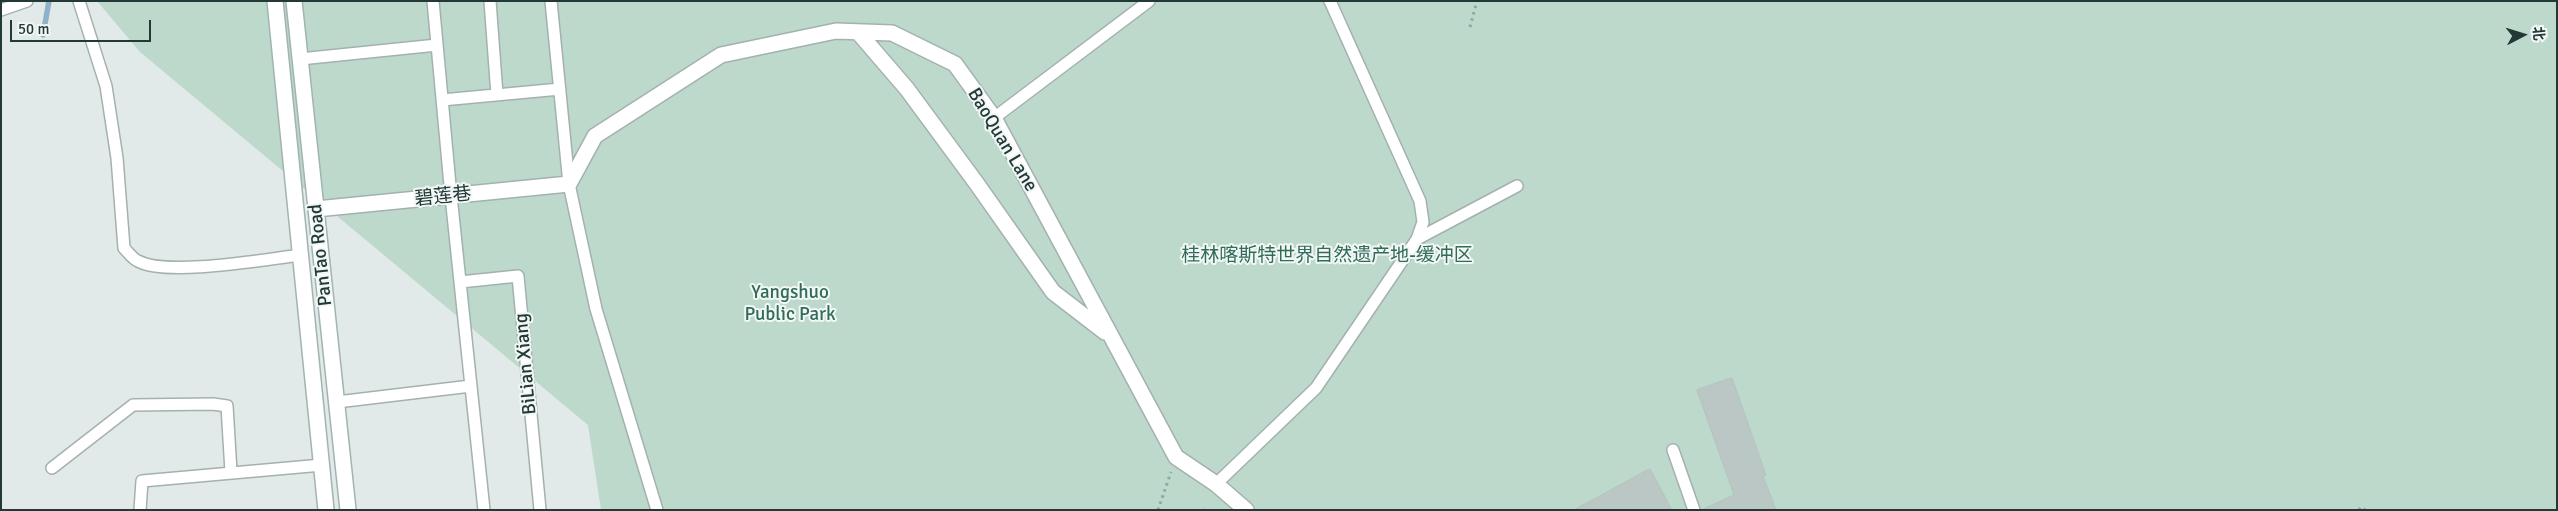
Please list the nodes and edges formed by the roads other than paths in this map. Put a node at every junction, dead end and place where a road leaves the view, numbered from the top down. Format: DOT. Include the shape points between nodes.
graph roads {
  1 [pos="27,1"];
  2 [pos="80,1"];
  3 [pos="275,1"];
  4 [pos="294,1"];
  5 [pos="433,1"];
  6 [pos="490,1"];
  7 [pos="551,1"];
  8 [pos="1149,1"];
  9 [pos="1330,1"];
  10 [pos="1,10"];
  11 [pos="858,32"];
  12 [pos="437,45"];
  13 [pos="300,59"];
  14 [pos="560,89"];
  15 [pos="497,95"];
  16 [pos="442,100"];
  17 [pos="994,118"];
  18 [pos="569,184"];
  19 [pos="1517,186"];
  20 [pos="451,196"];
  21 [pos="316,209"];
  22 [pos="1417,239"];
  23 [pos="302,255"];
  24 [pos="460,282"];
  25 [pos="1110,335"];
  26 [pos="471,386"];
  27 [pos="337,402"];
  28 [pos="1673,450"];
  29 [pos="322,465"];
  30 [pos="52,468"];
  31 [pos="231,472"];
  32 [pos="1216,484"];
  33 [pos="140,510"];
  34 [pos="326,510"];
  35 [pos="348,510"];
  36 [pos="484,510"];
  37 [pos="540,510"];
  38 [pos="657,510"];
  39 [pos="1246,510"];
  40 [pos="1694,510"];
  1 -- 10 [label="lane"];
  2 -- 23 [label="lane" via="106,86 117,158 124,248 138,261 156,267"];
  3 -- 23 [label="street, PanTao Road"];
  4 -- 13 [label="street, PanTao Road"];
  5 -- 12 [label="lane"];
  6 -- 15 [label="lane"];
  7 -- 14 [label="lane"];
  8 -- 17 [label="lane"];
  9 -- 22 [label="lane" via="1420,201 1423,222"];
  11 -- 17 [label="street, BaoQuan Lane" via="892,33 955,64"];
  11 -- 18 [label="street, BaoQuan Lane" via="836,32 721,55 595,136"];
  11 -- 25 [label="street" via="907,89 1053,292"];
  12 -- 13 [label="lane"];
  12 -- 16 [label="lane"];
  13 -- 21 [label="street, PanTao Road"];
  14 -- 15 [label="lane"];
  14 -- 18 [label="lane"];
  15 -- 16 [label="lane"];
  16 -- 20 [label="lane"];
  17 -- 25 [label="street, BaoQuan Lane"];
  18 -- 20 [label="street, 碧莲巷"];
  18 -- 38 [label="lane" via="596,309"];
  19 -- 22 [label="lane"];
  20 -- 21 [label="street, 碧莲巷"];
  20 -- 24 [label="lane"];
  21 -- 27 [label="street, PanTao Road"];
  22 -- 32 [label="lane" via="1316,388"];
  23 -- 29 [label="street, PanTao Road"];
  24 -- 26 [label="lane"];
  24 -- 37 [label="lane, BiLian Xiang" via="518,276"];
  25 -- 32 [label="street, BaoQuan Lane" via="1176,457"];
  26 -- 27 [label="lane"];
  26 -- 36 [label="lane"];
  27 -- 35 [label="street, PanTao Road"];
  28 -- 40 [label="lane"];
  29 -- 31 [label="lane"];
  29 -- 34 [label="street, PanTao Road"];
  30 -- 31 [label="lane" via="133,405 214,404 228,406"];
  31 -- 33 [label="lane" via="142,481"];
  32 -- 39 [label="street, BaoQuan Lane"];
}
